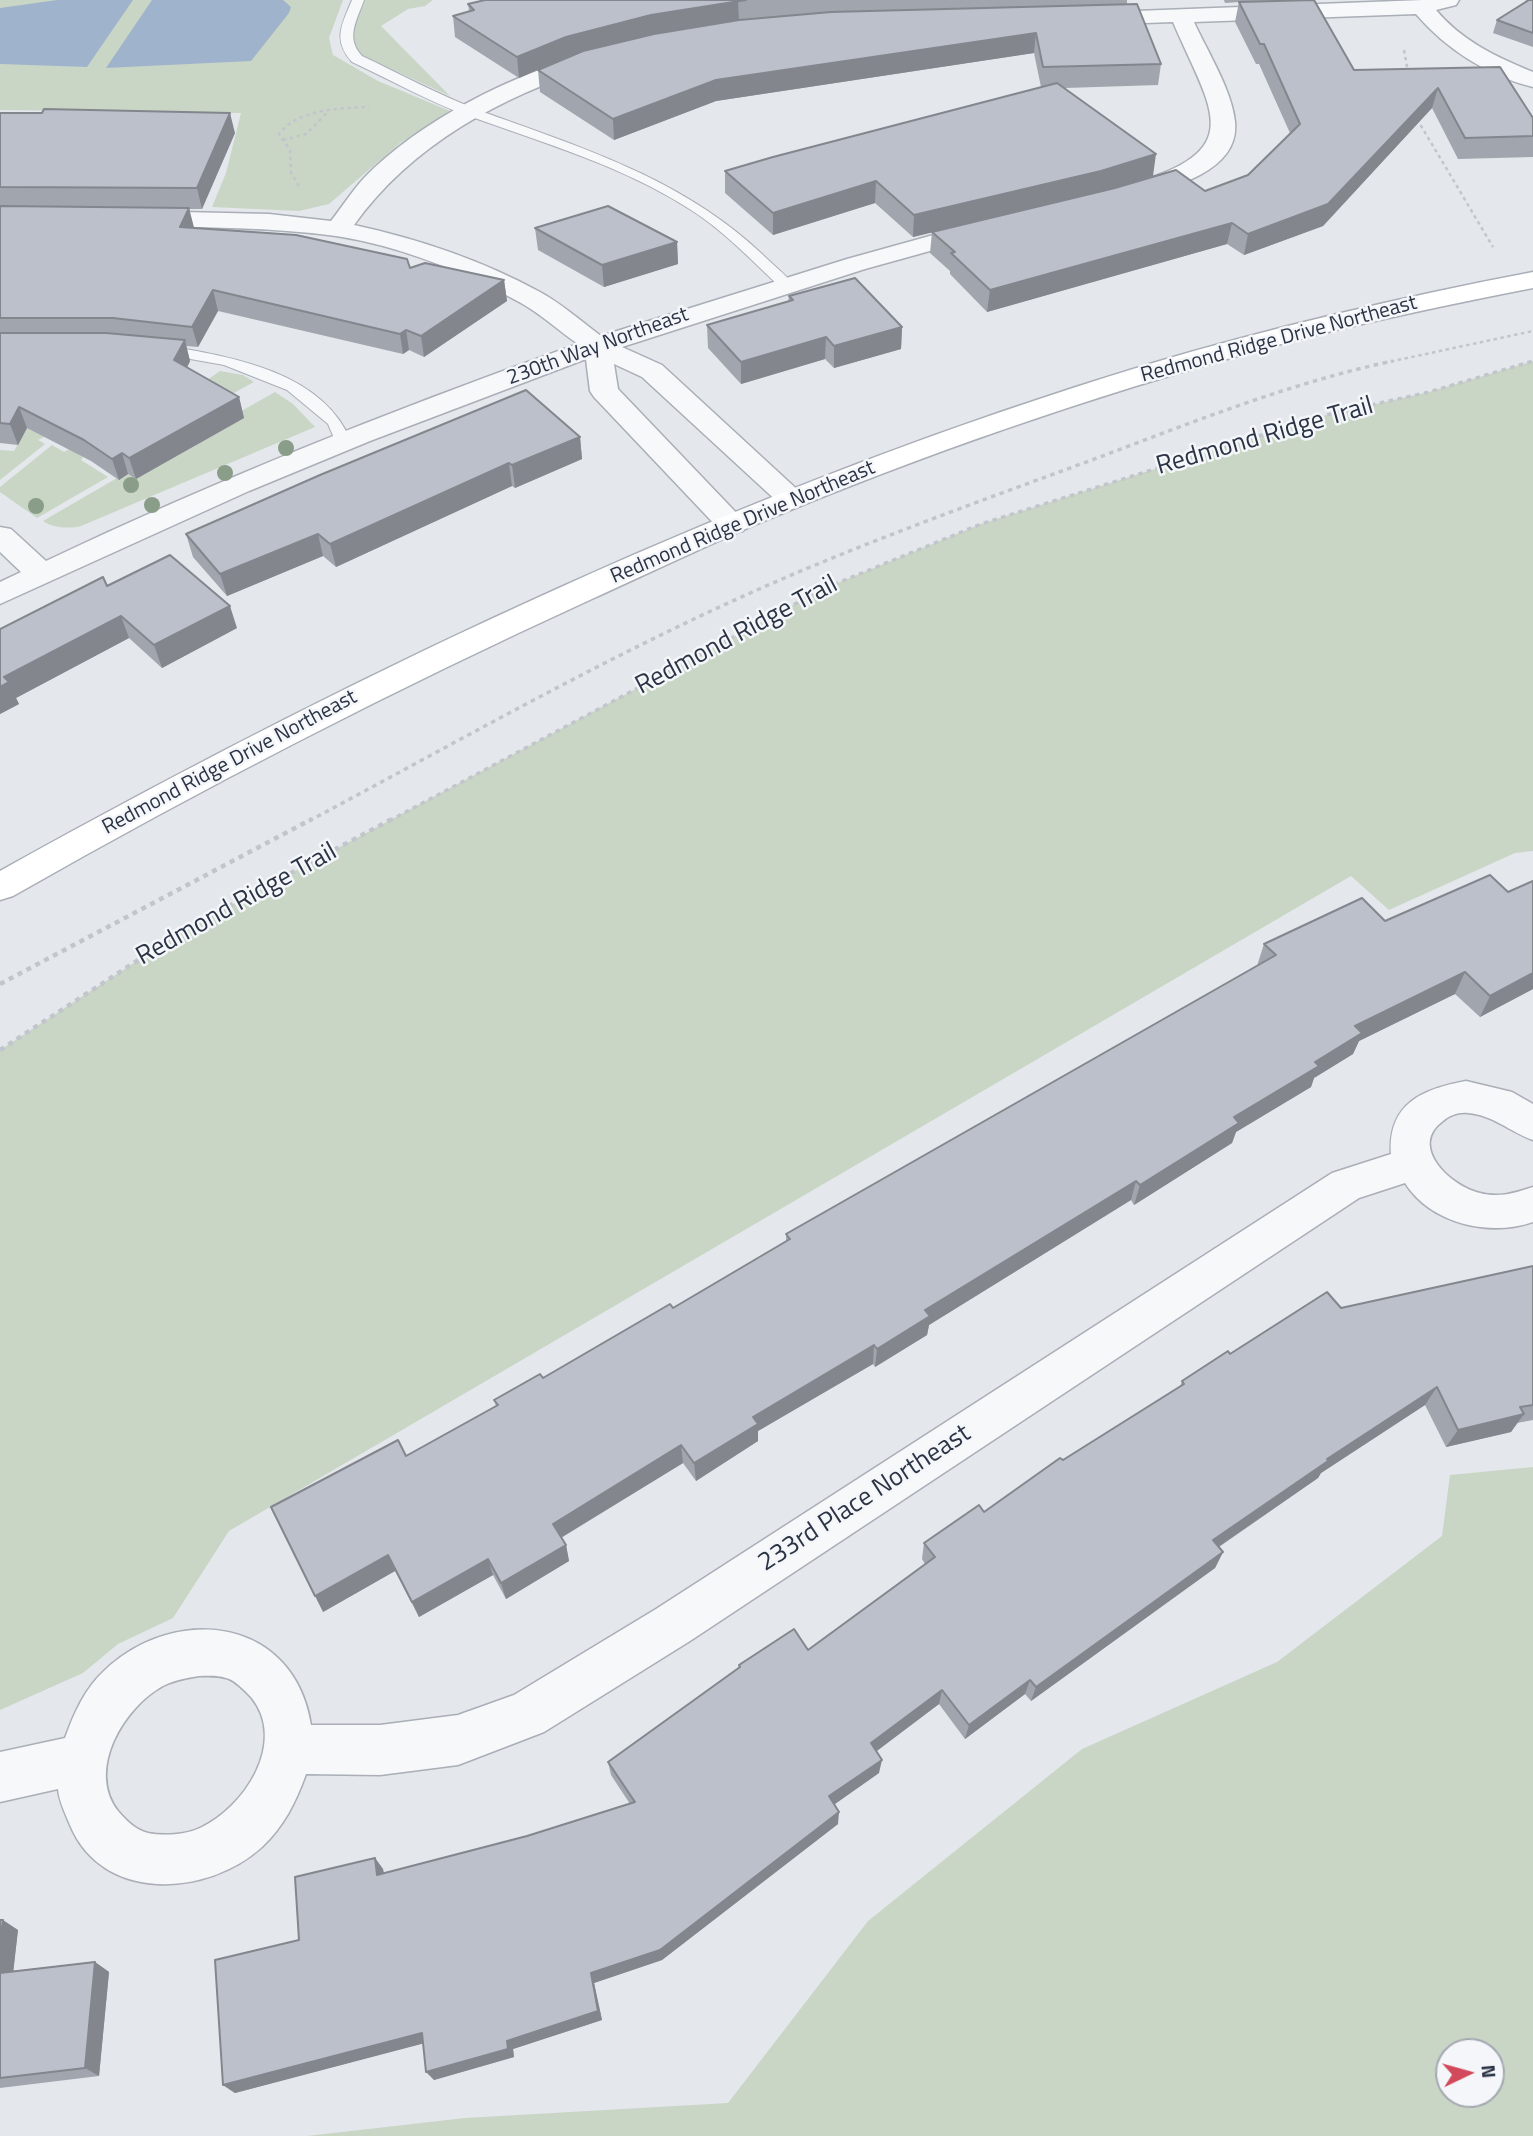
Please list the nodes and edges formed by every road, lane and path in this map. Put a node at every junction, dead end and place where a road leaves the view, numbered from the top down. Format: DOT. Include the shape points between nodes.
graph roads {
  1 [pos="358,0"];
  2 [pos="1448,0"];
  3 [pos="1422,6"];
  4 [pos="1181,16"];
  5 [pos="1064,18"];
  6 [pos="1401,44"];
  7 [pos="602,58"];
  8 [pos="1408,75"];
  9 [pos="1533,80"];
  10 [pos="372,107"];
  11 [pos="471,112"];
  12 [pos="327,113"];
  13 [pos="1416,117"];
  14 [pos="283,140"];
  15 [pos="294,192"];
  16 [pos="1115,196"];
  17 [pos="118,218"];
  18 [pos="1009,222"];
  19 [pos="338,229"];
  20 [pos="1485,237"];
  21 [pos="1533,280"];
  22 [pos="785,284"];
  23 [pos="1533,331"];
  24 [pos="598,346"];
  25 [pos="145,348"];
  26 [pos="1533,361"];
  27 [pos="343,441"];
  28 [pos="791,499"];
  29 [pos="732,524"];
  30 [pos="0,536"];
  31 [pos="42,574"];
  32 [pos="0,594"];
  33 [pos="0,887"];
  34 [pos="0,984"];
  35 [pos="0,1050"];
  36 [pos="1533,1124"];
  37 [pos="1413,1164"];
  38 [pos="1533,1204"];
  39 [pos="289,1749"];
  40 [pos="82,1759"];
  41 [pos="0,1777"];
  1 -- 11 [label="lane" via="344,39 350,54 379,72"];
  2 -- 3 [label="street"];
  3 -- 4 [label="street"];
  3 -- 9 [label="street" via="1443,33 1485,60"];
  4 -- 5 [label="street"];
  4 -- 16 [label="street" via="1224,116 1223,135 1213,153 1185,175"];
  6 -- 8 [label="path"];
  7 -- 11 [label="street"];
  10 -- 12 [label="path"];
  11 -- 19 [label="street" via="436,132 375,181"];
  11 -- 22 [label="lane" via="628,171 696,207"];
  12 -- 14 [label="path" via="306,134"];
  12 -- 14 [label="path" via="291,122 281,130"];
  13 -- 20 [label="path"];
  14 -- 15 [label="path" via="290,149 291,173 300,186"];
  17 -- 19 [label="street" via="270,222"];
  18 -- 22 [label="street, 230th Way Northeast"];
  19 -- 24 [label="street" via="466,266 533,299"];
  21 -- 28 [label="street, Redmond Ridge Drive Northeast" via="1217,353 956,438"];
  22 -- 24 [label="street, 230th Way Northeast"];
  23 -- 34 [label="path, Redmond Ridge Trail" via="1368,366 1272,396 954,510 758,590 623,655"];
  24 -- 27 [label="street, 230th Way Northeast"];
  24 -- 28 [label="street" via="652,371"];
  24 -- 29 [label="street" via="604,391"];
  25 -- 27 [label="lane" via="228,360 293,387 335,422"];
  26 -- 35 [label="path, Redmond Ridge Trail" via="1429,392 1322,416 981,524 823,589 186,929"];
  27 -- 31 [label="street, 230th Way Northeast"];
  28 -- 29 [label="street, Redmond Ridge Drive Northeast"];
  29 -- 33 [label="street, Redmond Ridge Drive Northeast" via="314,716"];
  30 -- 31 [label="street"];
  31 -- 32 [label="street, 230th Way Northeast"];
  36 -- 37 [label="street" via="1497,1101 1474,1096 1434,1102 1419,1113 1410,1128"];
  37 -- 38 [label="street" via="1426,1182 1468,1208 1516,1212"];
  37 -- 39 [label="street, 233rd Place Northeast" via="1346,1185 673,1625 527,1715 458,1740 380,1750"];
  39 -- 40 [label="street" via="279,1694 262,1674 227,1654 199,1652 169,1658 139,1673 113,1695 93,1725"];
  39 -- 40 [label="street" via="277,1786 256,1818 224,1845 188,1859 152,1860 119,1849 95,1826 83,1794"];
  40 -- 41 [label="street"];
}
